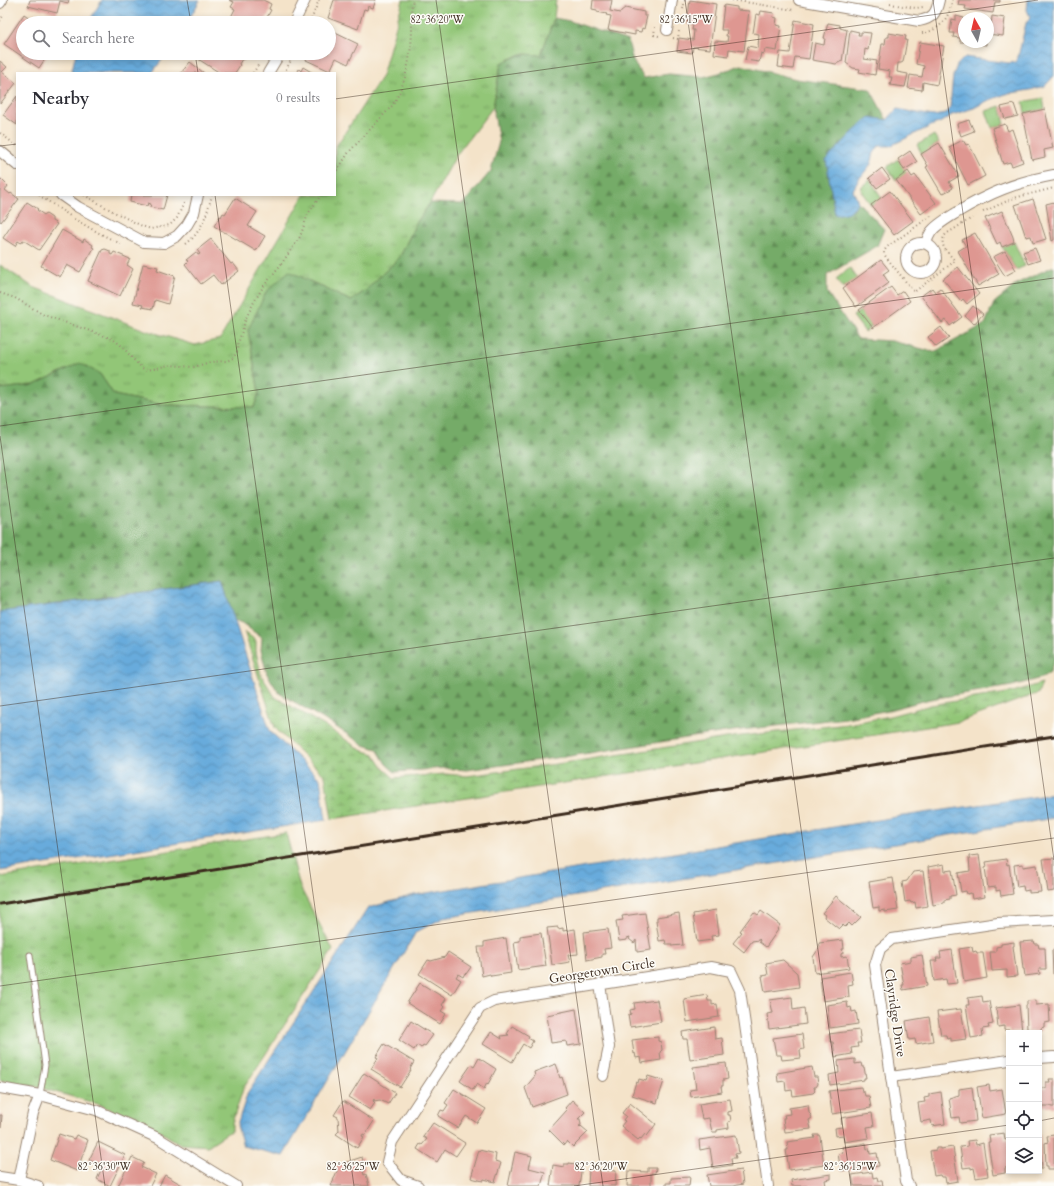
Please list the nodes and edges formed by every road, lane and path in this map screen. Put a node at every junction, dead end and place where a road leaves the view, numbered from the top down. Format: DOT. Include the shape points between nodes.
graph roads {
  1 [pos="2,0"];
  2 [pos="305,0"];
  3 [pos="319,0"];
  4 [pos="413,0"];
  5 [pos="672,0"];
  6 [pos="799,0"];
  7 [pos="939,0"];
  8 [pos="0,3"];
  9 [pos="885,3"];
  10 [pos="926,6"];
  11 [pos="297,16"];
  12 [pos="313,16"];
  13 [pos="667,30"];
  14 [pos="276,60"];
  15 [pos="291,60"];
  16 [pos="269,72"];
  17 [pos="285,72"];
  18 [pos="0,133"];
  19 [pos="16,145"];
  20 [pos="0,151"];
  21 [pos="16,164"];
  22 [pos="336,172"];
  23 [pos="1054,175"];
  24 [pos="62,196"];
  25 [pos="86,196"];
  26 [pos="198,196"];
  27 [pos="320,196"];
  28 [pos="185,199"];
  29 [pos="926,243"];
  30 [pos="0,293"];
  31 [pos="1054,920"];
  32 [pos="30,955"];
  33 [pos="600,984"];
  34 [pos="1054,1057"];
  35 [pos="1042,1058"];
  36 [pos="1006,1060"];
  37 [pos="603,1076"];
  38 [pos="891,1077"];
  39 [pos="0,1088"];
  40 [pos="40,1095"];
  41 [pos="0,1176"];
  42 [pos="19,1180"];
  43 [pos="38,1186"];
  44 [pos="236,1186"];
  45 [pos="418,1186"];
  46 [pos="768,1186"];
  47 [pos="909,1186"];
  1 -- 8 [label="street"];
  2 -- 11 [label="street"];
  3 -- 12 [label="path"];
  4 -- 22 [label="path" via="411,45 397,99 349,152"];
  5 -- 13 [label="street"];
  6 -- 7 [label="street" via="919,21 934,15"];
  9 -- 10 [label="path" via="916,8"];
  14 -- 16 [label="street"];
  15 -- 17 [label="path"];
  18 -- 19 [label="path"];
  20 -- 21 [label="street"];
  23 -- 29 [label="street" via="1016,184 969,205 930,232"];
  24 -- 26 [label="street" via="144,242 164,243 177,236 187,226 194,213"];
  25 -- 28 [label="path" via="151,229 170,225 177,218"];
  27 -- 30 [label="path" via="308,214 300,237 262,287 246,318 236,352 233,358 227,361 210,362 194,368 169,365 148,370 142,368 113,339 44,314"];
  31 -- 38 [label="street, Clayridge Drive" via="998,923 892,939 880,949 875,965"];
  32 -- 40 [label="lane" via="45,1065"];
  33 -- 37 [label="street" via="609,1048"];
  33 -- 45 [label="street, Georgetown Circle" via="494,1001 480,1008 392,1142 387,1162 401,1180"];
  33 -- 46 [label="street, Georgetown Circle" via="711,967 731,971 740,990"];
  34 -- 35 [label="street"];
  36 -- 38 [label="street"];
  38 -- 47 [label="street, Clayridge Drive" via="906,1181"];
  39 -- 40 [label="street"];
  40 -- 42 [label="street" via="33,1113"];
  40 -- 44 [label="street" via="96,1110 158,1138"];
  41 -- 42 [label="street"];
  42 -- 43 [label="street"];
}
